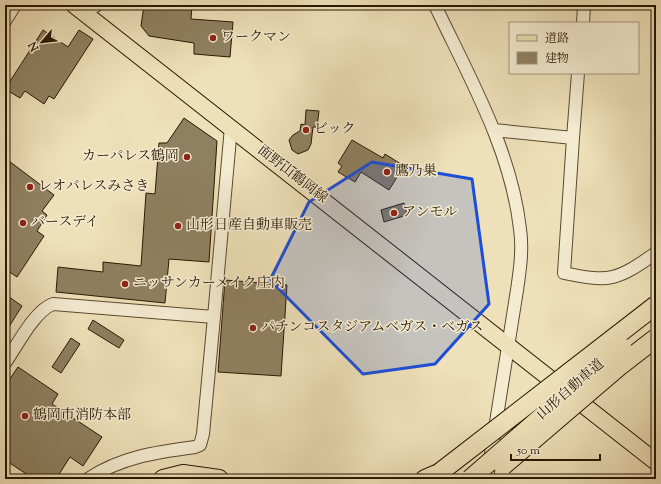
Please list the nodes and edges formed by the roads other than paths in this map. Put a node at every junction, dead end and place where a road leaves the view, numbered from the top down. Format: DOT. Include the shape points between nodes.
graph roads {
  1 [pos="15,5"];
  2 [pos="435,5"];
  3 [pos="584,5"];
  4 [pos="85,8"];
  5 [pos="5,21"];
  6 [pos="583,22"];
  7 [pos="578,74"];
  8 [pos="231,126"];
  9 [pos="494,130"];
  10 [pos="573,138"];
  11 [pos="656,253"];
  12 [pos="656,305"];
  13 [pos="214,317"];
  14 [pos="656,319"];
  15 [pos="656,339"];
  16 [pos="508,346"];
  17 [pos="5,363"];
  18 [pos="656,462"];
  19 [pos="432,476"];
  20 [pos="88,479"];
  21 [pos="163,479"];
  22 [pos="219,479"];
  23 [pos="470,479"];
  24 [pos="488,479"];
  25 [pos="500,479"];
  1 -- 5 [label="street"];
  2 -- 9 [label="street"];
  3 -- 6 [label="street"];
  4 -- 8 [label="main road, 面野山鶴岡線"];
  7 -- 10 [label="street"];
  8 -- 13 [label="street"];
  8 -- 16 [label="main road, 面野山鶴岡線"];
  9 -- 10 [label="street"];
  9 -- 16 [label="street" via="507,167 520,229 520,266"];
  10 -- 11 [label="street" via="564,273 597,279 614,278 630,271"];
  12 -- 19 [label="highway, bridge"];
  13 -- 17 [label="street" via="53,304 46,306 38,314"];
  13 -- 20 [label="street" via="200,445 125,460"];
  14 -- 23 [label="highway, 山形自動車道, bridge" via="580,381"];
  15 -- 24 [label="highway, 山形自動車道, bridge" via="621,365"];
  15 -- 25 [label="highway, bridge"];
  16 -- 18 [label="main road, 面野山鶴岡線"];
  16 -- 24 [label="street"];
  21 -- 22 [label="highway" via="183,474"];
}
